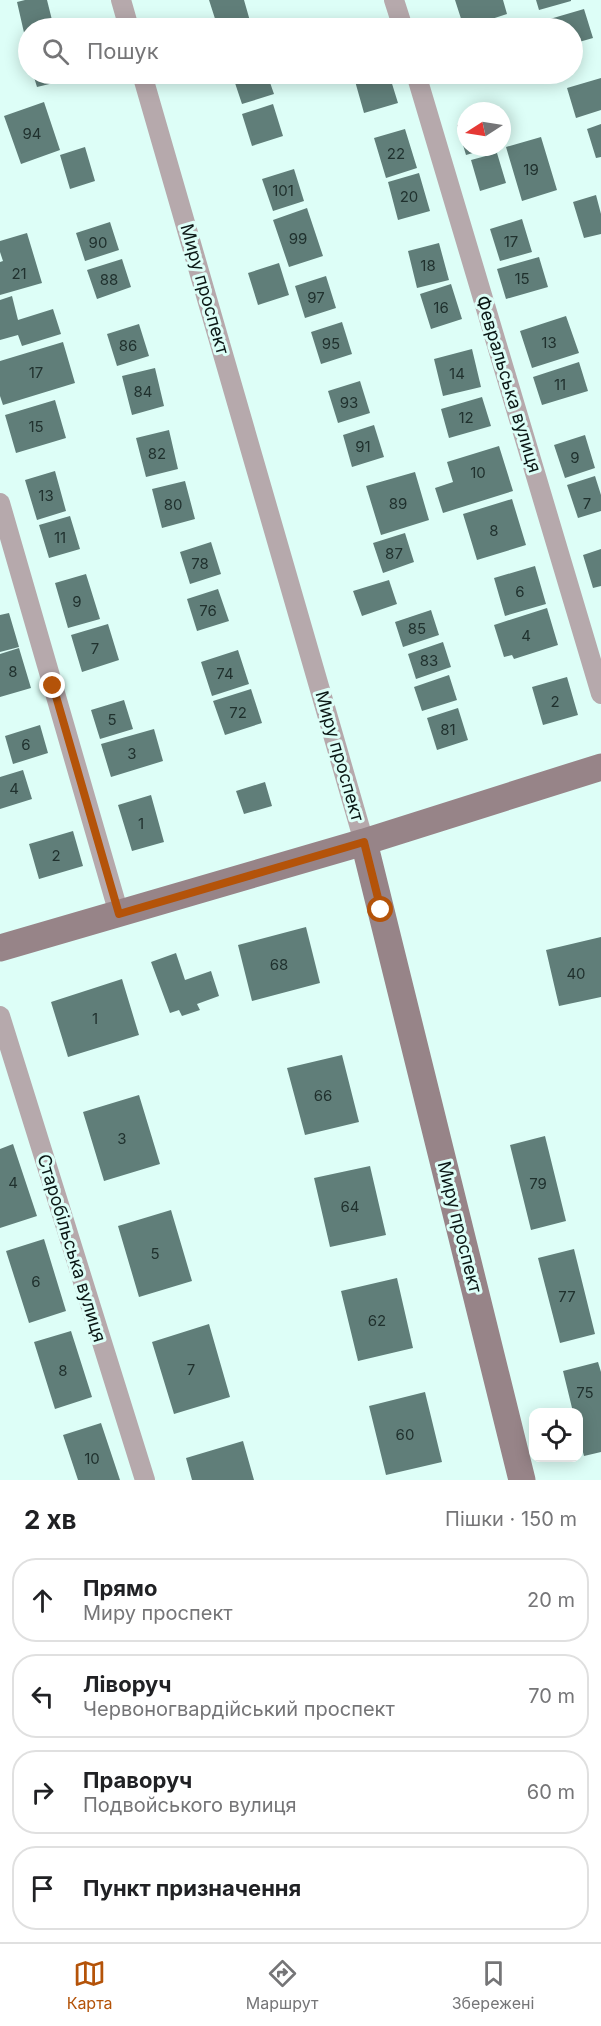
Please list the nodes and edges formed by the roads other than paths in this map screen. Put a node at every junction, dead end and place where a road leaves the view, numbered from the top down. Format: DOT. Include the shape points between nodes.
graph roads {
  1 [pos="121,0"];
  2 [pos="394,0"];
  3 [pos="126,18"];
  4 [pos="400,18"];
  5 [pos="145,84"];
  6 [pos="419,84"];
  7 [pos="0,503"];
  8 [pos="601,694"];
  9 [pos="601,767"];
  10 [pos="364,842"];
  11 [pos="119,914"];
  12 [pos="0,948"];
  13 [pos="0,1016"];
  14 [pos="145,1480"];
  15 [pos="522,1480"];
  1 -- 3 [label="street"];
  2 -- 4 [label="street"];
  5 -- 10 [label="street, Миру проспект"];
  6 -- 8 [label="street, Февральська вулиця"];
  7 -- 11 [label="street"];
  9 -- 10 [label="main road"];
  10 -- 11 [label="main road"];
  10 -- 15 [label="main road, Миру проспект"];
  11 -- 12 [label="main road"];
  13 -- 14 [label="street, Старобільська вулиця"];
}
